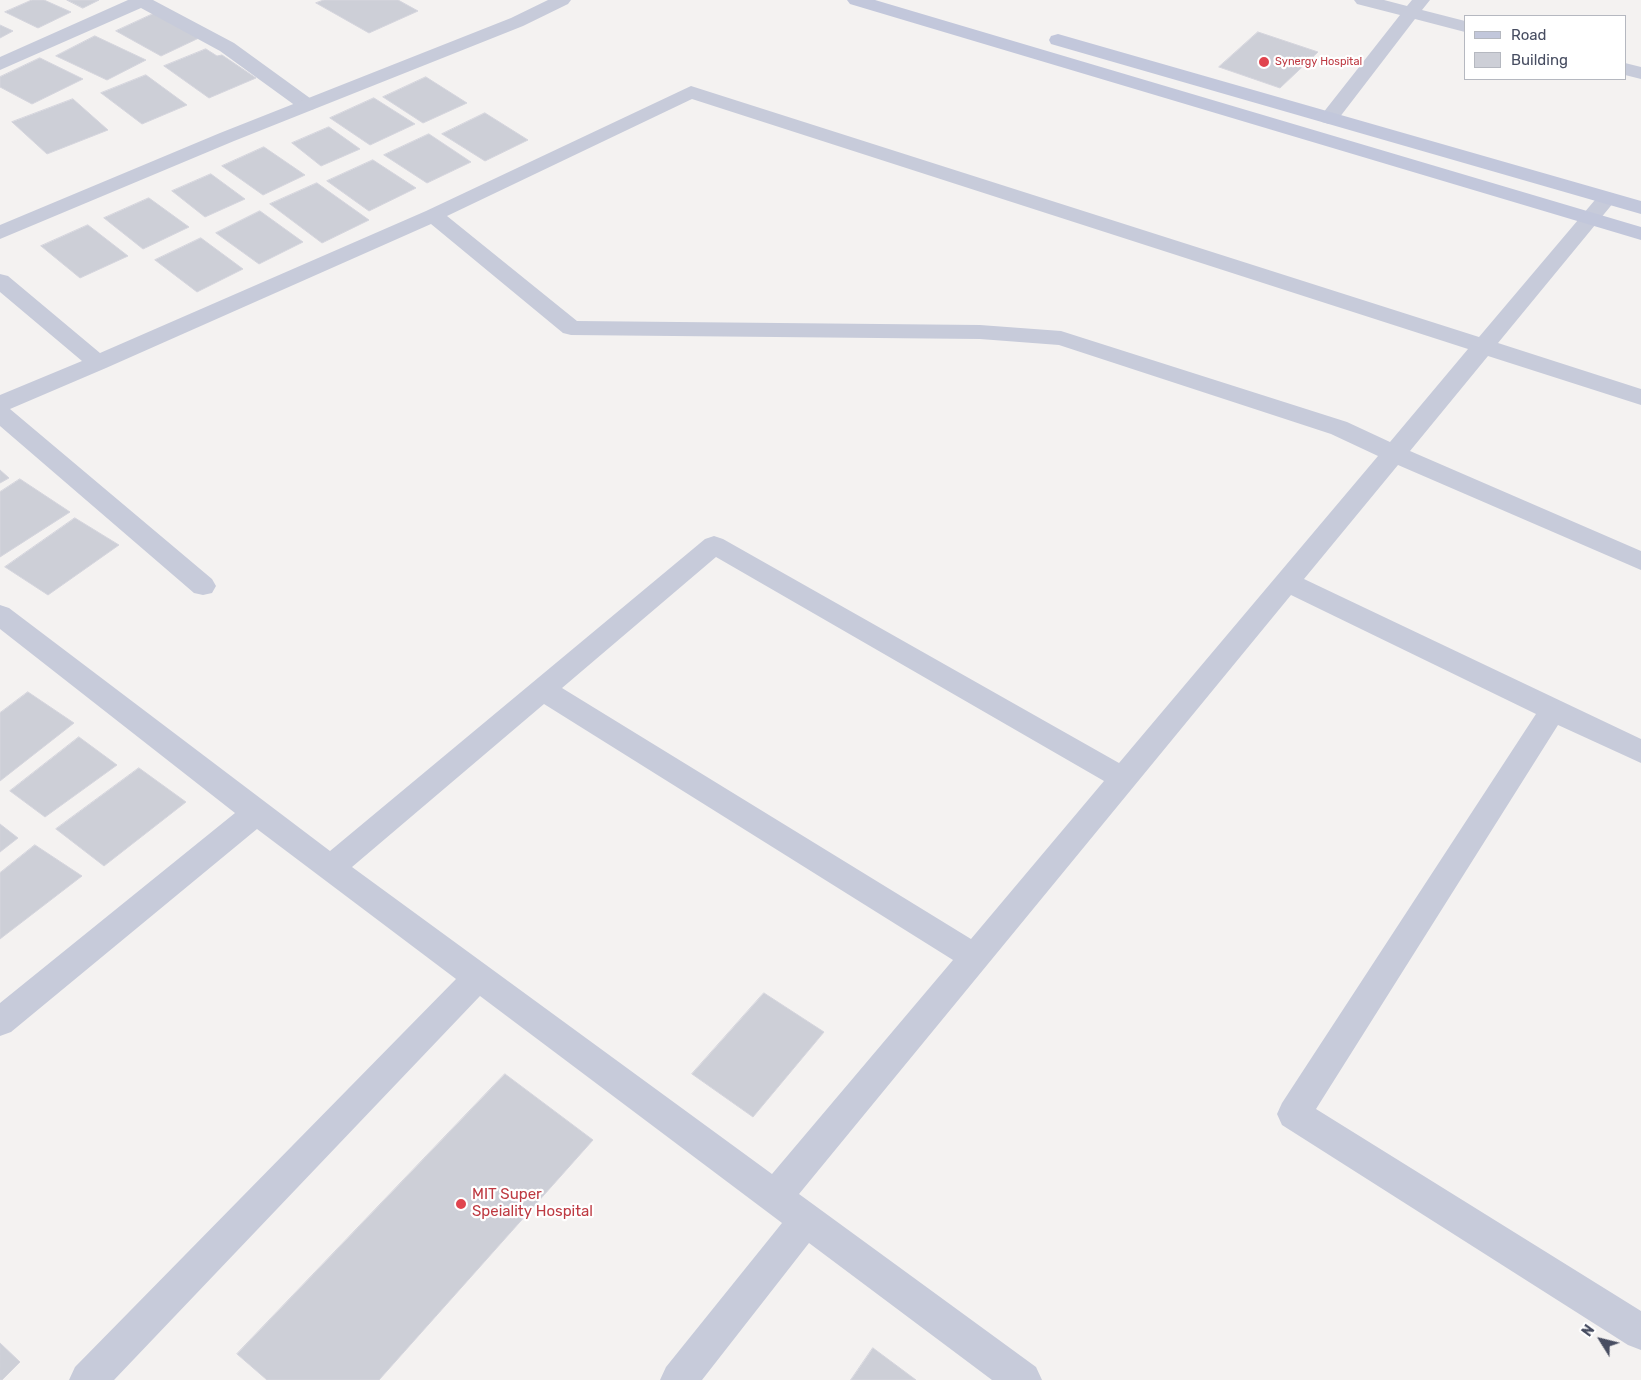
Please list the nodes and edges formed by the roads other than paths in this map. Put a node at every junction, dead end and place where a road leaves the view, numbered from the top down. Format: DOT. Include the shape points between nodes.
graph roads {
  1 [pos="142,0"];
  2 [pos="562,0"];
  3 [pos="856,0"];
  4 [pos="917,0"];
  5 [pos="1363,0"];
  6 [pos="1416,6"];
  7 [pos="984,19"];
  8 [pos="1464,27"];
  9 [pos="1042,36"];
  10 [pos="0,64"];
  11 [pos="1626,69"];
  12 [pos="1641,73"];
  13 [pos="307,105"];
  14 [pos="1329,118"];
  15 [pos="1598,208"];
  16 [pos="1641,208"];
  17 [pos="433,215"];
  18 [pos="3,229"];
  19 [pos="1641,234"];
  20 [pos="0,282"];
  21 [pos="1484,346"];
  22 [pos="98,363"];
  23 [pos="1641,396"];
  24 [pos="0,404"];
  25 [pos="0,414"];
  26 [pos="1394,454"];
  27 [pos="1641,561"];
  28 [pos="1287,582"];
  29 [pos="204,586"];
  30 [pos="0,616"];
  31 [pos="542,689"];
  32 [pos="1553,710"];
  33 [pos="1641,752"];
  34 [pos="1124,779"];
  35 [pos="256,813"];
  36 [pos="330,868"];
  37 [pos="975,958"];
  38 [pos="478,977"];
  39 [pos="1,1020"];
  40 [pos="775,1197"];
  41 [pos="806,1220"];
  42 [pos="1641,1332"];
  43 [pos="88,1380"];
  44 [pos="678,1380"];
  45 [pos="1023,1380"];
  1 -- 10 [label="street"];
  1 -- 13 [label="street" via="227,47"];
  2 -- 13 [label="street" via="517,22"];
  3 -- 15 [label="main road"];
  4 -- 7 [label="main road"];
  5 -- 6 [label="street"];
  6 -- 8 [label="street"];
  6 -- 14 [label="street"];
  9 -- 14 [label="main road"];
  11 -- 12 [label="street"];
  13 -- 18 [label="street"];
  14 -- 15 [label="main road"];
  15 -- 16 [label="main road"];
  15 -- 19 [label="main road"];
  15 -- 21 [label="street"];
  17 -- 21 [label="street" via="690,92"];
  17 -- 22 [label="street"];
  17 -- 26 [label="street" via="571,328 980,332 1061,338 1339,428"];
  20 -- 22 [label="street"];
  21 -- 23 [label="street"];
  21 -- 26 [label="street"];
  22 -- 24 [label="street"];
  25 -- 29 [label="street"];
  26 -- 27 [label="street"];
  26 -- 28 [label="street"];
  28 -- 32 [label="street"];
  28 -- 34 [label="street"];
  30 -- 35 [label="street"];
  31 -- 34 [label="street" via="714,545"];
  31 -- 36 [label="street"];
  31 -- 37 [label="street"];
  32 -- 33 [label="street"];
  32 -- 42 [label="street" via="1294,1114"];
  34 -- 37 [label="street"];
  35 -- 36 [label="street"];
  35 -- 39 [label="street"];
  36 -- 38 [label="street"];
  37 -- 40 [label="street"];
  38 -- 40 [label="street"];
  38 -- 43 [label="street"];
  40 -- 41 [label="street"];
  41 -- 44 [label="street"];
  41 -- 45 [label="street"];
}
